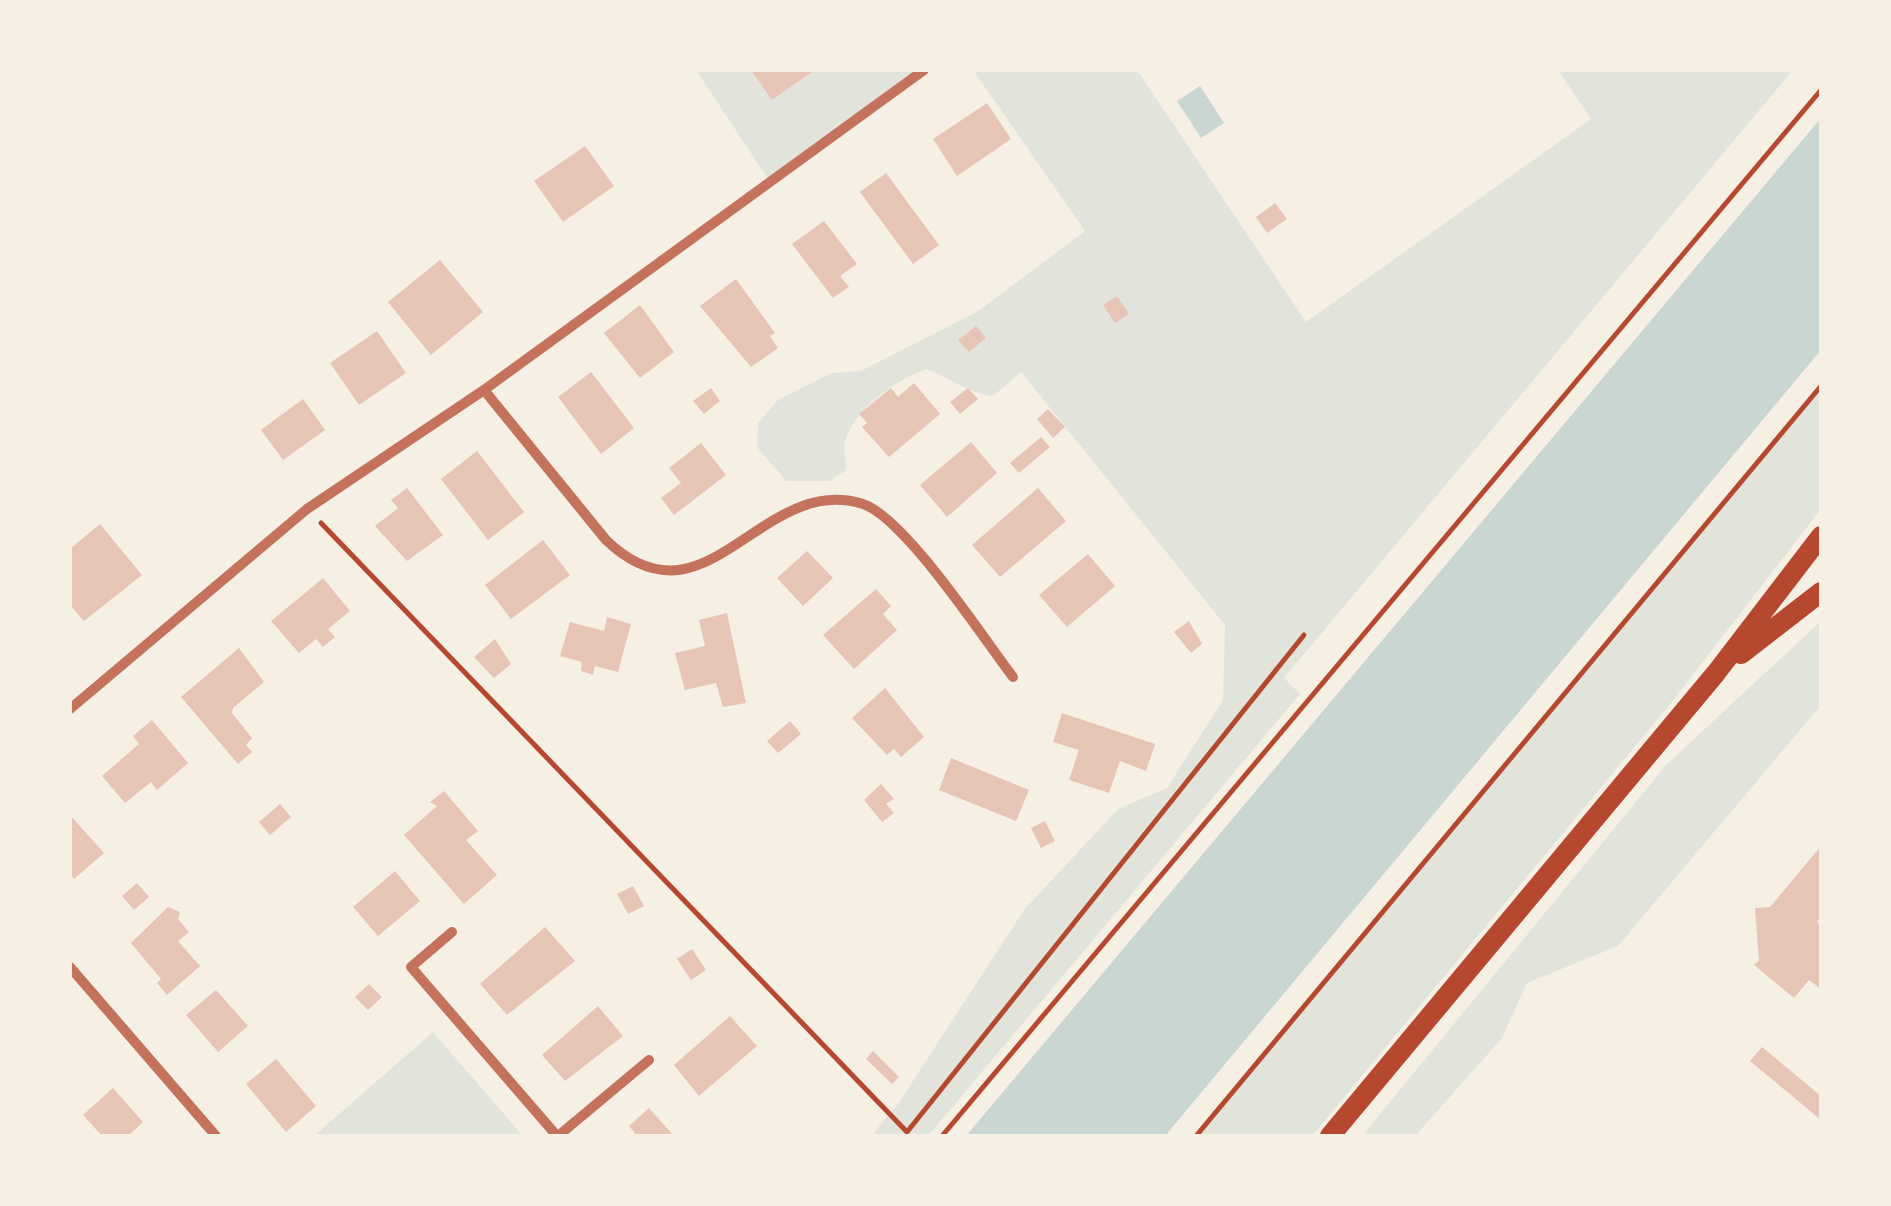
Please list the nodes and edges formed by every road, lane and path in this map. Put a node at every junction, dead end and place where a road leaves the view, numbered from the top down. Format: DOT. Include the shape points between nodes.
graph roads {
  1 [pos="924,70"];
  2 [pos="1821,90"];
  3 [pos="1821,386"];
  4 [pos="484,390"];
  5 [pos="307,509"];
  6 [pos="1821,536"];
  7 [pos="1821,592"];
  8 [pos="1304,635"];
  9 [pos="1716,674"];
  10 [pos="1012,677"];
  11 [pos="70,709"];
  12 [pos="452,932"];
  13 [pos="70,967"];
  14 [pos="649,1060"];
  15 [pos="216,1136"];
  16 [pos="558,1136"];
  17 [pos="942,1136"];
  18 [pos="1196,1136"];
  19 [pos="1330,1136"];
  1 -- 4 [label="street"];
  2 -- 17 [label="path"];
  3 -- 18 [label="path"];
  4 -- 5 [label="street"];
  4 -- 10 [label="street" via="624,558 676,572 708,563 785,512 813,502 862,504 896,526"];
  5 -- 8 [label="path" via="907,1132"];
  5 -- 11 [label="street"];
  6 -- 9 [label="main road"];
  7 -- 9 [label="main road"];
  9 -- 19 [label="main road"];
  12 -- 16 [label="street" via="411,966"];
  13 -- 15 [label="street"];
  14 -- 16 [label="street"];
}
